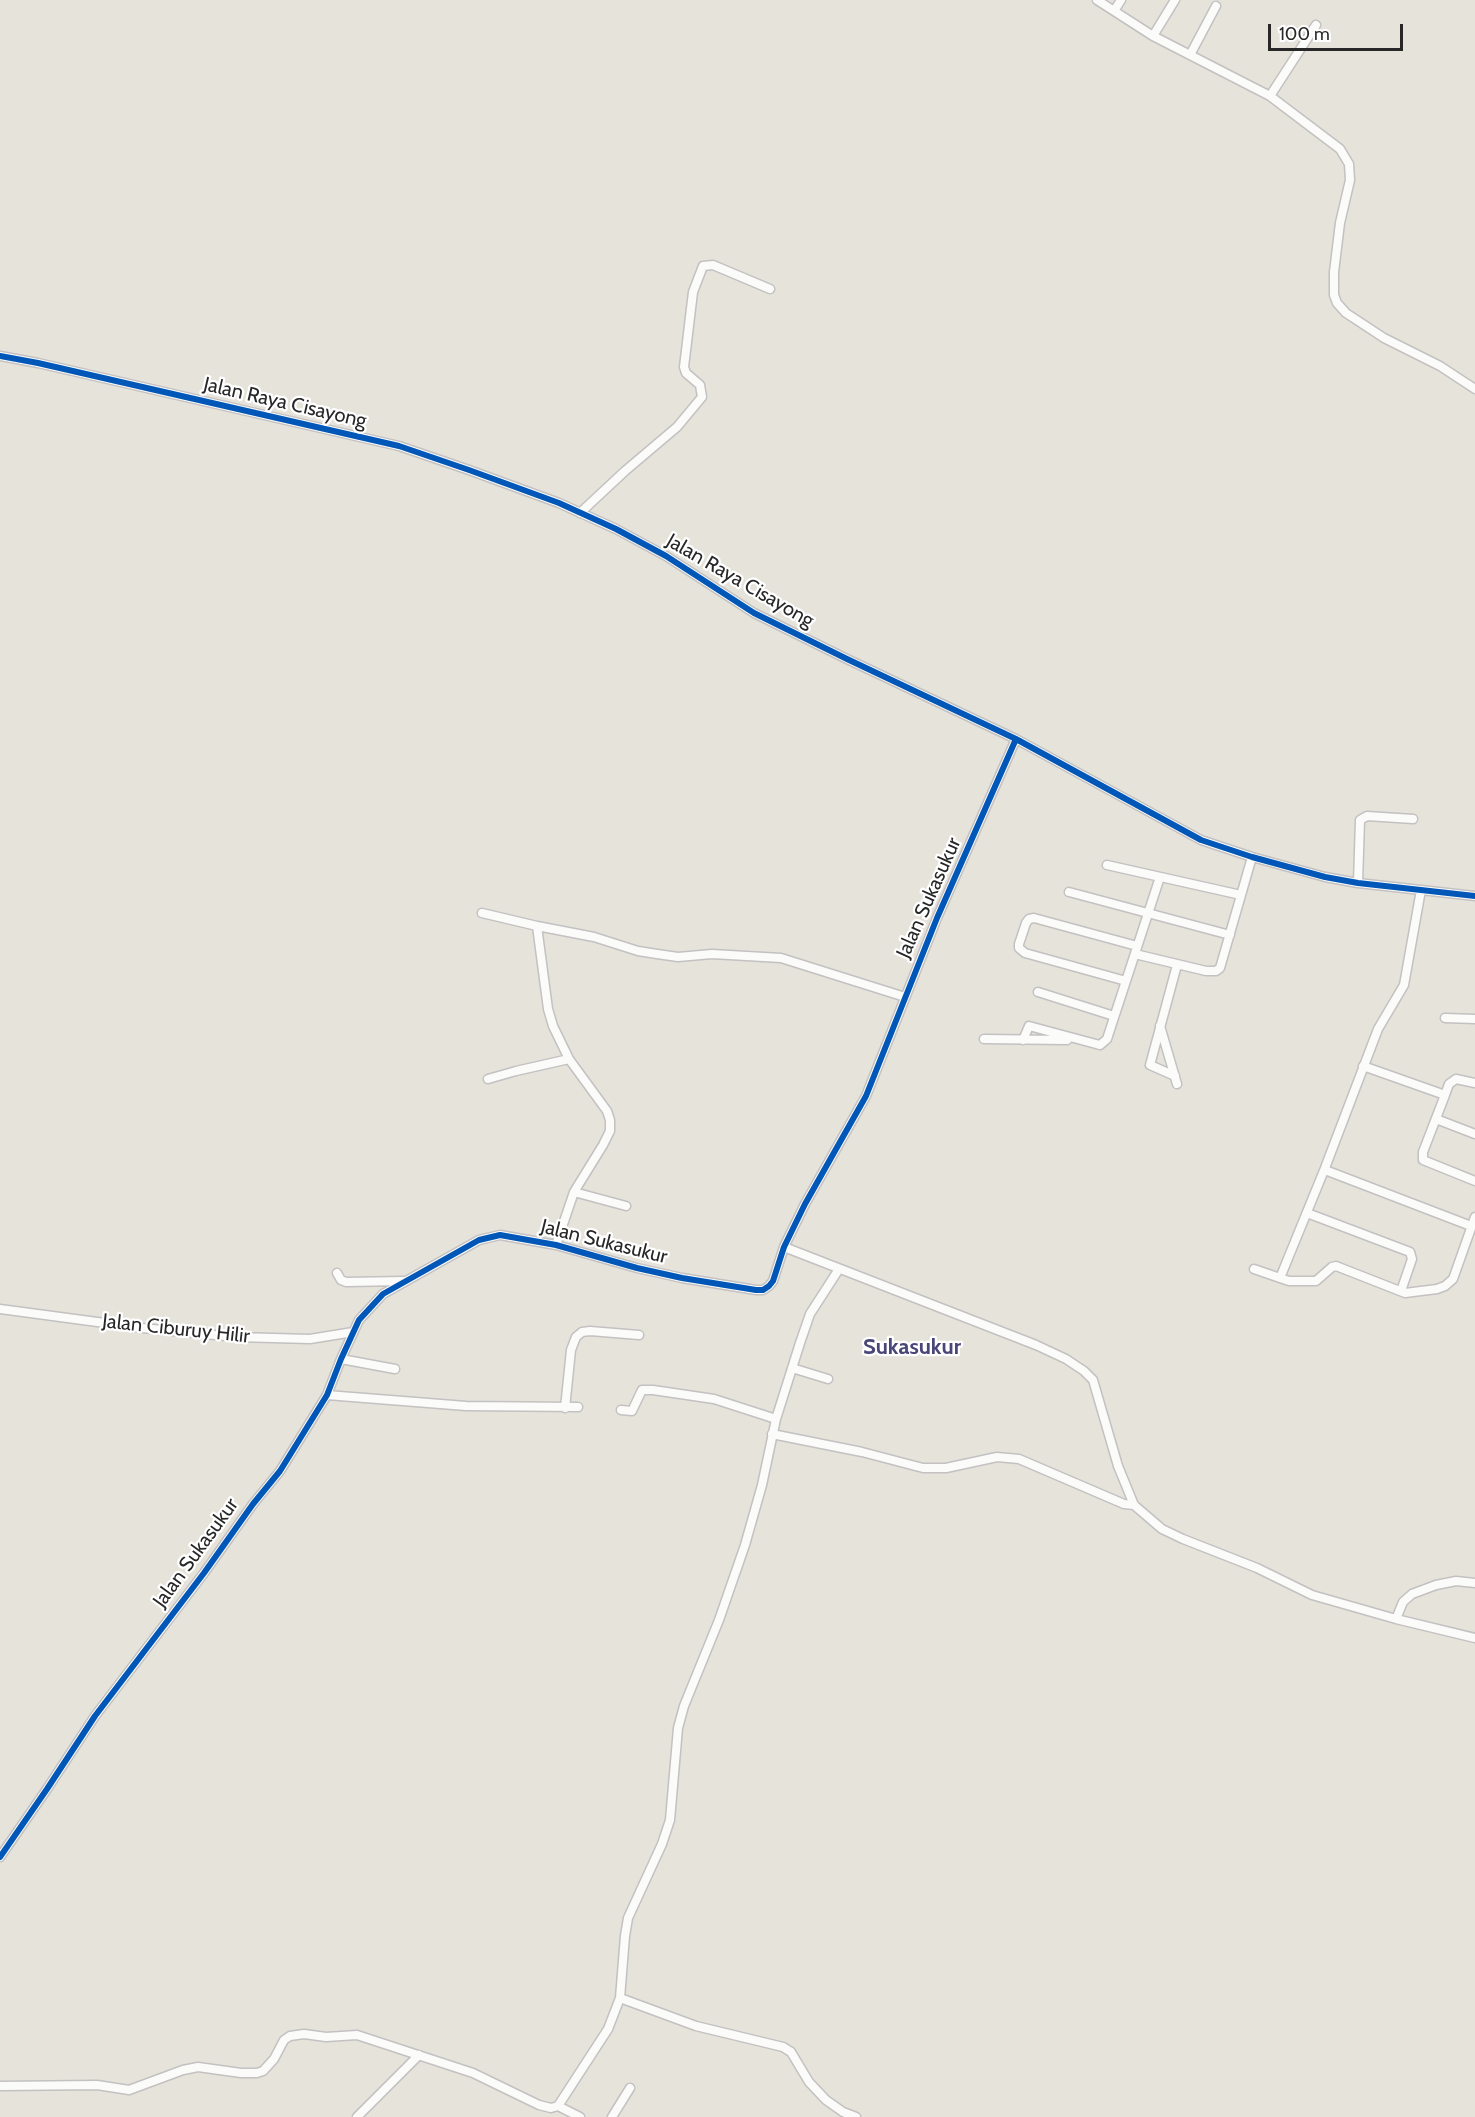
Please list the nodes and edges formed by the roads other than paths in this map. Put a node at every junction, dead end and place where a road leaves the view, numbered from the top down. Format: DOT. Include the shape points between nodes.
graph roads {
  1 [pos="1097,0"];
  2 [pos="1122,0"];
  3 [pos="1175,0"];
  4 [pos="1216,6"];
  5 [pos="1114,11"];
  6 [pos="1316,25"];
  7 [pos="1153,36"];
  8 [pos="1190,55"];
  9 [pos="1270,96"];
  10 [pos="770,289"];
  11 [pos="0,356"];
  12 [pos="1475,389"];
  13 [pos="580,513"];
  14 [pos="1016,739"];
  15 [pos="1413,819"];
  16 [pos="1252,857"];
  17 [pos="1107,865"];
  18 [pos="1160,877"];
  19 [pos="1358,883"];
  20 [pos="1421,890"];
  21 [pos="1069,892"];
  22 [pos="1241,895"];
  23 [pos="1475,897"];
  24 [pos="482,913"];
  25 [pos="1147,914"];
  26 [pos="537,926"];
  27 [pos="1230,935"];
  28 [pos="1136,950"];
  29 [pos="1177,965"];
  30 [pos="1126,981"];
  31 [pos="1038,992"];
  32 [pos="905,997"];
  33 [pos="1114,1016"];
  34 [pos="1445,1018"];
  35 [pos="1475,1018"];
  36 [pos="1160,1026"];
  37 [pos="984,1039"];
  38 [pos="1023,1040"];
  39 [pos="1082,1041"];
  40 [pos="569,1059"];
  41 [pos="1363,1066"];
  42 [pos="488,1079"];
  43 [pos="1475,1083"];
  44 [pos="1445,1095"];
  45 [pos="1436,1119"];
  46 [pos="1475,1134"];
  47 [pos="1324,1170"];
  48 [pos="1475,1180"];
  49 [pos="574,1192"];
  50 [pos="626,1206"];
  51 [pos="1307,1213"];
  52 [pos="1475,1216"];
  53 [pos="1471,1226"];
  54 [pos="556,1245"];
  55 [pos="784,1247"];
  56 [pos="839,1269"];
  57 [pos="1254,1269"];
  58 [pos="337,1273"];
  59 [pos="1280,1278"];
  60 [pos="405,1281"];
  61 [pos="1401,1291"];
  62 [pos="0,1309"];
  63 [pos="352,1332"];
  64 [pos="639,1335"];
  65 [pos="341,1359"];
  66 [pos="792,1368"];
  67 [pos="395,1369"];
  68 [pos="828,1379"];
  69 [pos="327,1395"];
  70 [pos="566,1407"];
  71 [pos="579,1407"];
  72 [pos="621,1410"];
  73 [pos="776,1419"];
  74 [pos="772,1434"];
  75 [pos="1134,1505"];
  76 [pos="1475,1583"];
  77 [pos="1396,1619"];
  78 [pos="1475,1638"];
  79 [pos="0,1857"];
  80 [pos="620,1998"];
  81 [pos="419,2055"];
  82 [pos="0,2086"];
  83 [pos="630,2088"];
  84 [pos="558,2106"];
  85 [pos="357,2117"];
  86 [pos="580,2117"];
  87 [pos="612,2117"];
  88 [pos="856,2117"];
  1 -- 5 [label="street"];
  2 -- 5 [label="street"];
  3 -- 7 [label="street"];
  4 -- 8 [label="street"];
  5 -- 7 [label="street"];
  6 -- 9 [label="street"];
  7 -- 8 [label="street"];
  8 -- 9 [label="street"];
  9 -- 12 [label="street" via="1340,149 1349,164 1350,180 1334,272 1337,303 1384,338"];
  10 -- 13 [label="street" via="713,264 703,266 693,292 684,367 700,385 702,397 677,427"];
  11 -- 13 [label="street, Jalan Raya Cisayong" via="399,446"];
  13 -- 14 [label="street, Jalan Raya Cisayong" via="666,556 754,613"];
  14 -- 16 [label="street, Jalan Raya Cisayong" via="1201,840"];
  14 -- 32 [label="street, Jalan Sukasukur"];
  15 -- 19 [label="street" via="1367,816 1360,820"];
  16 -- 19 [label="street, Jalan Raya Cisayong" via="1324,878"];
  16 -- 22 [label="street"];
  17 -- 18 [label="street"];
  18 -- 22 [label="street"];
  18 -- 25 [label="street"];
  19 -- 20 [label="street, Jalan Raya Cisayong"];
  20 -- 23 [label="street, Jalan Raya Cisayong"];
  20 -- 41 [label="street" via="1404,985 1378,1029"];
  21 -- 25 [label="street"];
  22 -- 27 [label="street"];
  24 -- 26 [label="street"];
  25 -- 27 [label="street"];
  25 -- 28 [label="street"];
  26 -- 32 [label="street" via="678,957 712,954 781,958"];
  26 -- 40 [label="street" via="548,1009"];
  27 -- 29 [label="street" via="1216,971"];
  28 -- 29 [label="street"];
  28 -- 30 [label="street"];
  28 -- 30 [label="street" via="1034,918 1026,923 1019,944 1025,952"];
  29 -- 36 [label="street"];
  30 -- 33 [label="street"];
  31 -- 33 [label="street"];
  32 -- 55 [label="street, Jalan Sukasukur" via="866,1096"];
  33 -- 39 [label="street" via="1104,1042"];
  34 -- 35 [label="street"];
  36 -- 36 [label="street" via="1176,1080 1150,1065"];
  37 -- 38 [label="street"];
  38 -- 39 [label="street"];
  38 -- 39 [label="street" via="1029,1026"];
  40 -- 42 [label="street"];
  40 -- 49 [label="street" via="610,1120 610,1131"];
  41 -- 44 [label="street"];
  41 -- 47 [label="street"];
  43 -- 44 [label="street" via="1456,1079"];
  44 -- 45 [label="street"];
  45 -- 46 [label="street"];
  45 -- 48 [label="street" via="1423,1160"];
  47 -- 51 [label="street"];
  47 -- 53 [label="street"];
  49 -- 50 [label="street"];
  49 -- 54 [label="street"];
  51 -- 59 [label="street"];
  51 -- 61 [label="street" via="1410,1252 1412,1259"];
  52 -- 53 [label="street"];
  53 -- 61 [label="street" via="1453,1279 1437,1289"];
  54 -- 55 [label="street, Jalan Sukasukur" via="637,1268 756,1290 763,1290 773,1281"];
  54 -- 60 [label="street, Jalan Sukasukur" via="491,1236"];
  55 -- 56 [label="street"];
  56 -- 66 [label="street" via="810,1314"];
  56 -- 75 [label="street" via="1036,1345 1084,1371 1093,1380 1118,1466"];
  57 -- 59 [label="street"];
  58 -- 60 [label="street" via="346,1282"];
  59 -- 61 [label="street" via="1316,1281 1336,1266"];
  60 -- 63 [label="street, Jalan Sukasukur" via="382,1294"];
  62 -- 63 [label="street, Jalan Ciburuy Hilir" via="236,1337 310,1339"];
  63 -- 65 [label="street, Jalan Sukasukur"];
  64 -- 70 [label="street" via="590,1331 576,1337 571,1350"];
  65 -- 67 [label="street"];
  65 -- 69 [label="street, Jalan Sukasukur"];
  66 -- 68 [label="street"];
  66 -- 73 [label="street"];
  69 -- 70 [label="street" via="466,1406"];
  69 -- 79 [label="street, Jalan Sukasukur" via="280,1471 95,1716"];
  70 -- 71 [label="street"];
  72 -- 73 [label="street" via="632,1411 642,1390 653,1390 714,1399"];
  73 -- 74 [label="street"];
  74 -- 75 [label="street" via="923,1468 946,1468 997,1457 1019,1459"];
  74 -- 80 [label="street" via="745,1545 678,1728 670,1820 628,1918"];
  75 -- 77 [label="street" via="1162,1529 1183,1539 1312,1595"];
  76 -- 77 [label="street" via="1456,1581 1412,1594 1403,1602"];
  77 -- 78 [label="street"];
  80 -- 84 [label="street" via="604,2036"];
  80 -- 88 [label="street" via="696,2026 783,2047 791,2052 809,2082 826,2100"];
  81 -- 82 [label="street" via="357,2035 296,2035 284,2040 274,2059 257,2073 198,2067 129,2090 97,2085"];
  81 -- 84 [label="street" via="473,2073 539,2105"];
  81 -- 85 [label="street"];
  83 -- 87 [label="street"];
  84 -- 86 [label="street"];
}
